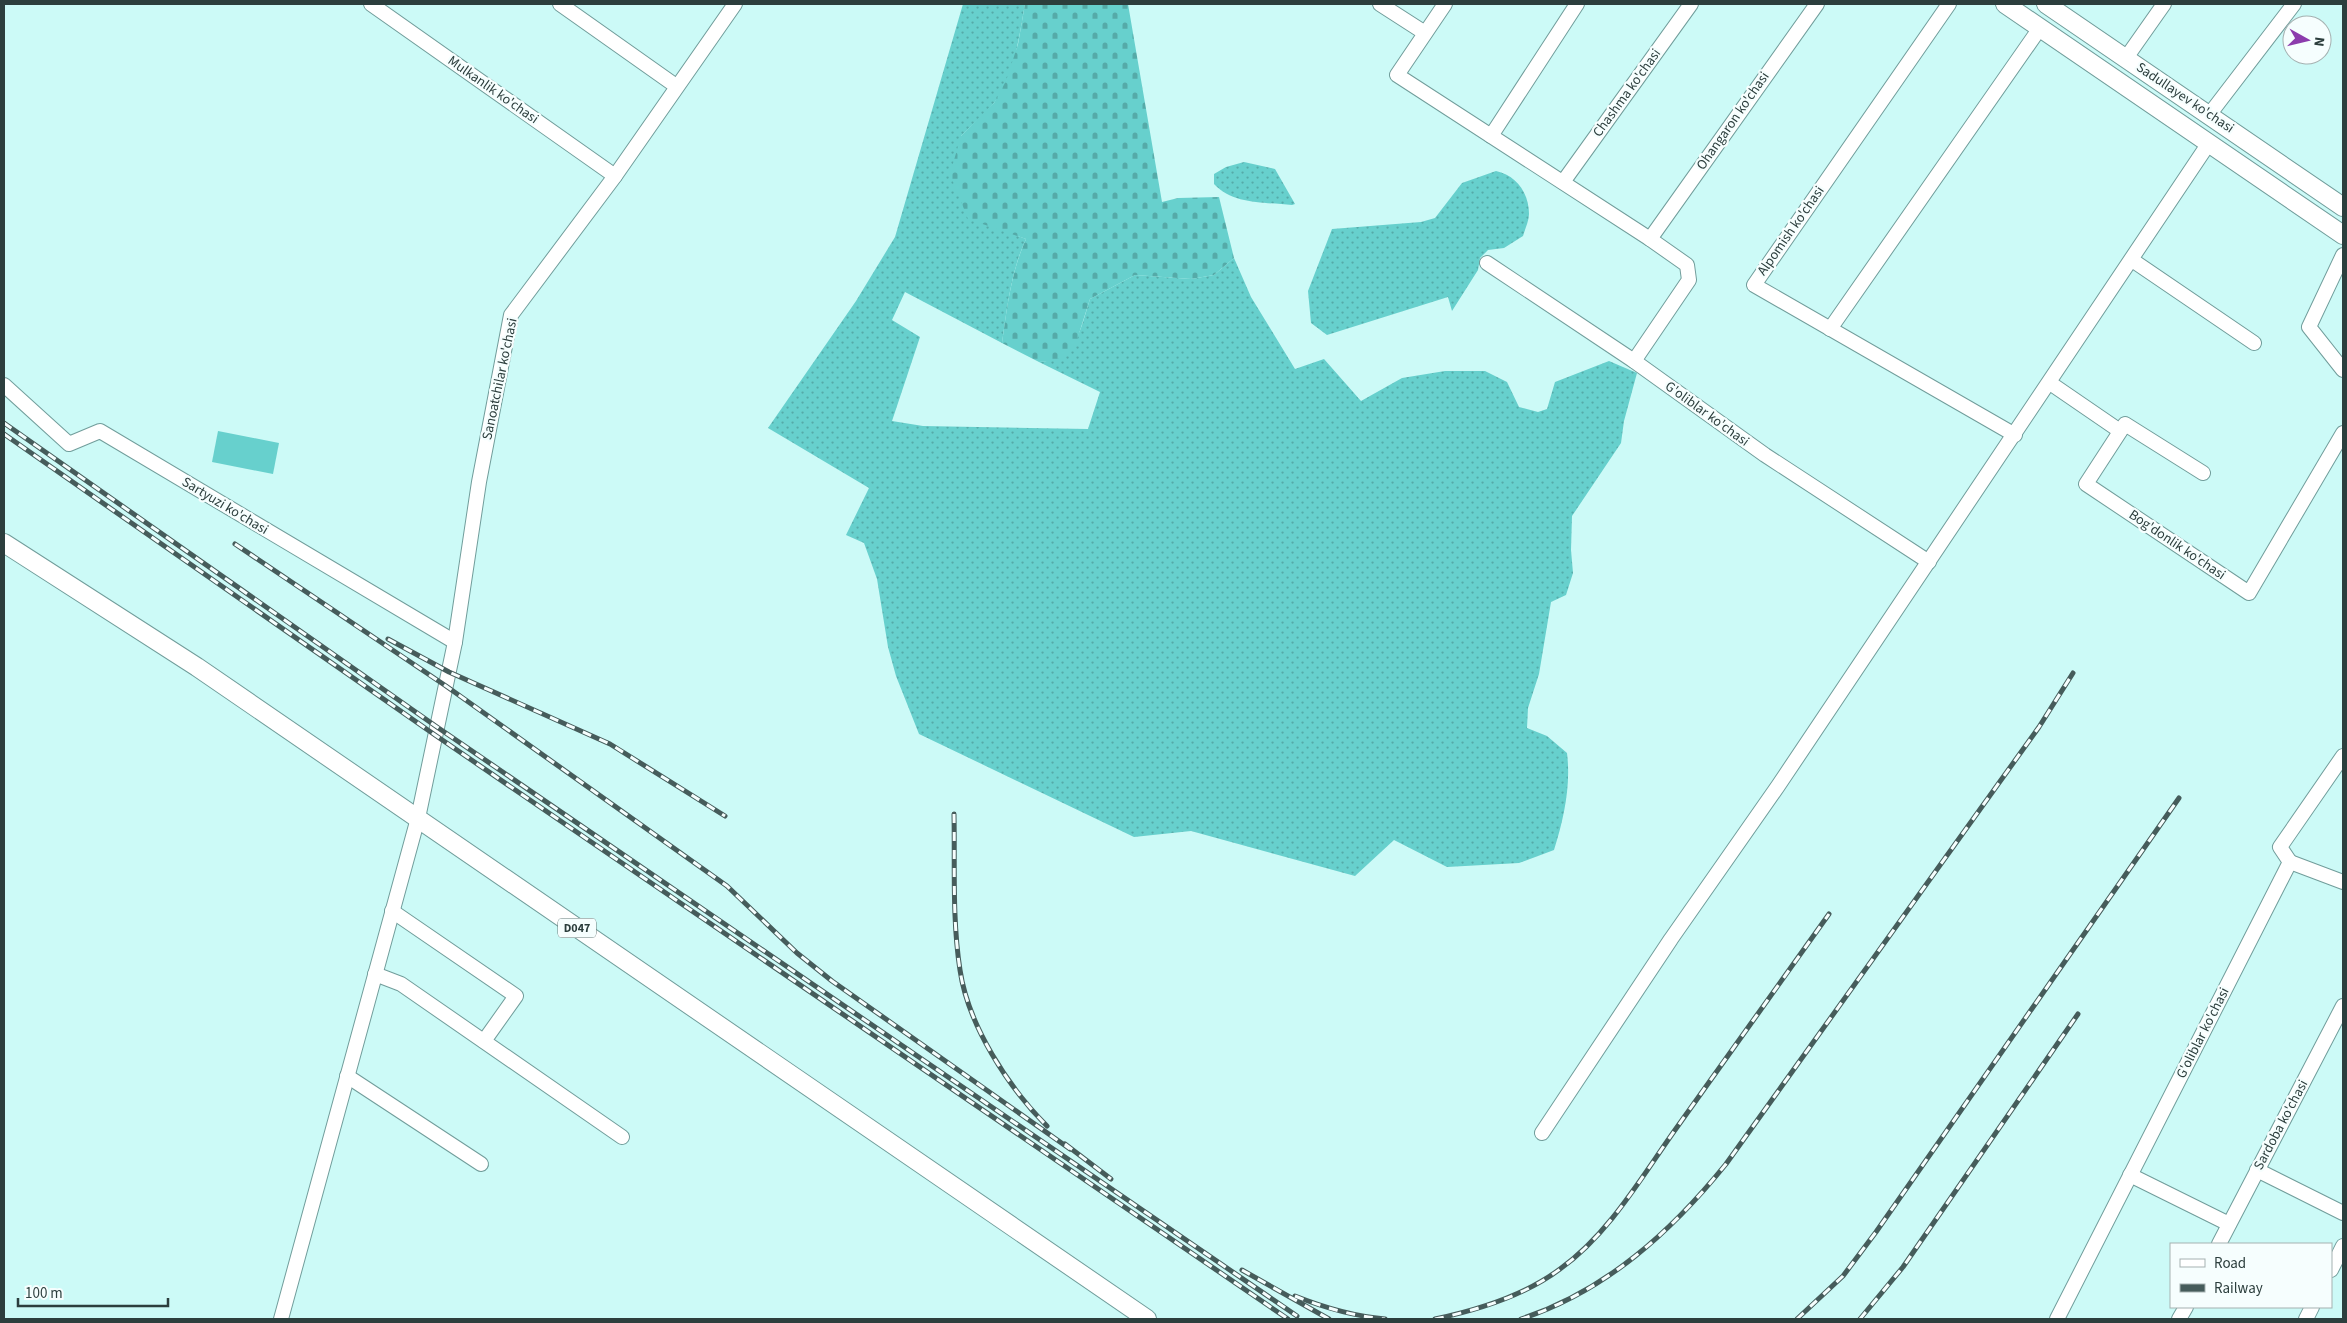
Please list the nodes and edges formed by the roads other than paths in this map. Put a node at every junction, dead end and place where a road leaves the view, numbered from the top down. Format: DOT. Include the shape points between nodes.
graph roads {
  1 [pos="371,4"];
  2 [pos="560,4"];
  3 [pos="735,4"];
  4 [pos="1380,4"];
  5 [pos="1445,4"];
  6 [pos="1577,4"];
  7 [pos="1691,4"];
  8 [pos="1817,4"];
  9 [pos="1949,4"];
  10 [pos="2005,4"];
  11 [pos="2046,4"];
  12 [pos="2164,4"];
  13 [pos="2294,4"];
  14 [pos="2040,28"];
  15 [pos="1425,33"];
  16 [pos="2126,58"];
  17 [pos="676,86"];
  18 [pos="2209,115"];
  19 [pos="1490,136"];
  20 [pos="2209,144"];
  21 [pos="614,176"];
  22 [pos="1563,182"];
  23 [pos="2334,200"];
  24 [pos="2320,220"];
  25 [pos="2343,235"];
  26 [pos="1650,239"];
  27 [pos="2343,254"];
  28 [pos="2132,260"];
  29 [pos="1487,263"];
  30 [pos="1830,329"];
  31 [pos="2254,343"];
  32 [pos="1634,361"];
  33 [pos="2343,370"];
  34 [pos="2050,383"];
  35 [pos="4,385"];
  36 [pos="2120,431"];
  37 [pos="2343,433"];
  38 [pos="2015,434"];
  39 [pos="2203,473"];
  40 [pos="4,543"];
  41 [pos="1929,562"];
  42 [pos="455,642"];
  43 [pos="2343,756"];
  44 [pos="418,818"];
  45 [pos="2290,862"];
  46 [pos="2343,882"];
  47 [pos="392,911"];
  48 [pos="375,974"];
  49 [pos="2343,1006"];
  50 [pos="484,1041"];
  51 [pos="347,1076"];
  52 [pos="1542,1133"];
  53 [pos="622,1136"];
  54 [pos="481,1164"];
  55 [pos="2258,1170"];
  56 [pos="2130,1175"];
  57 [pos="2343,1213"];
  58 [pos="2229,1224"];
  59 [pos="2220,1243"];
  60 [pos="2343,1246"];
  61 [pos="2332,1268"];
  62 [pos="281,1319"];
  63 [pos="1147,1319"];
  64 [pos="2057,1319"];
  1 -- 21 [label="street, Mulkanlik ko'chasi"];
  2 -- 17 [label="street"];
  3 -- 17 [label="street, Sanoatchilar ko'chasi"];
  4 -- 15 [label="street"];
  5 -- 15 [label="street"];
  6 -- 19 [label="street"];
  7 -- 22 [label="street, Chashma ko'chasi"];
  8 -- 26 [label="street, Ohangaron ko'chasi"];
  9 -- 30 [label="street, Alpomish ko'chasi" via="1754,285"];
  10 -- 14 [label="main road, Sadullayev ko'chasi"];
  11 -- 16 [label="main road, Sadullayev ko'chasi"];
  12 -- 16 [label="street"];
  13 -- 18 [label="street"];
  14 -- 20 [label="main road, Sadullayev ko'chasi"];
  14 -- 30 [label="street"];
  15 -- 19 [label="street" via="1397,75"];
  16 -- 18 [label="main road, Sadullayev ko'chasi"];
  17 -- 21 [label="street, Sanoatchilar ko'chasi"];
  18 -- 23 [label="main road, Sadullayev ko'chasi"];
  19 -- 22 [label="street"];
  20 -- 24 [label="main road, Sadullayev ko'chasi"];
  20 -- 28 [label="street"];
  21 -- 42 [label="street, Sanoatchilar ko'chasi" via="511,315"];
  22 -- 26 [label="street"];
  23 -- 24 [label="street"];
  24 -- 25 [label="main road, Sadullayev ko'chasi"];
  26 -- 32 [label="street" via="1687,265 1689,280"];
  27 -- 33 [label="street" via="2309,327"];
  28 -- 31 [label="street"];
  28 -- 34 [label="street"];
  29 -- 32 [label="street, G'oliblar ko'chasi"];
  30 -- 38 [label="street, Alpomish ko'chasi"];
  32 -- 41 [label="street, G'oliblar ko'chasi" via="1765,455"];
  34 -- 36 [label="street"];
  34 -- 38 [label="street"];
  35 -- 42 [label="street, Sartyuzi ko'chasi" via="69,444 100,431"];
  36 -- 37 [label="street, Bog'donlik ko'chasi" via="2086,484 2249,593"];
  36 -- 39 [label="street" via="2125,424"];
  38 -- 41 [label="street"];
  40 -- 44 [label="main road, D047" via="197,666"];
  41 -- 52 [label="street"];
  42 -- 44 [label="street, Sanoatchilar ko'chasi"];
  43 -- 45 [label="street" via="2280,847"];
  44 -- 47 [label="street, Sanoatchilar ko'chasi"];
  44 -- 63 [label="main road, D047"];
  45 -- 46 [label="street"];
  45 -- 56 [label="street, G'oliblar ko'chasi"];
  47 -- 48 [label="street, Sanoatchilar ko'chasi"];
  47 -- 50 [label="street" via="516,996"];
  48 -- 50 [label="street" via="401,984"];
  48 -- 51 [label="street, Sanoatchilar ko'chasi"];
  49 -- 55 [label="street, Sardoba ko'chasi"];
  50 -- 53 [label="street"];
  51 -- 54 [label="street"];
  51 -- 62 [label="street, Sanoatchilar ko'chasi"];
  55 -- 57 [label="street"];
  55 -- 58 [label="street, Sardoba ko'chasi"];
  56 -- 58 [label="street"];
  56 -- 64 [label="street, G'oliblar ko'chasi"];
  58 -- 59 [label="street, Sardoba ko'chasi"];
  60 -- 61 [label="street"];
}
